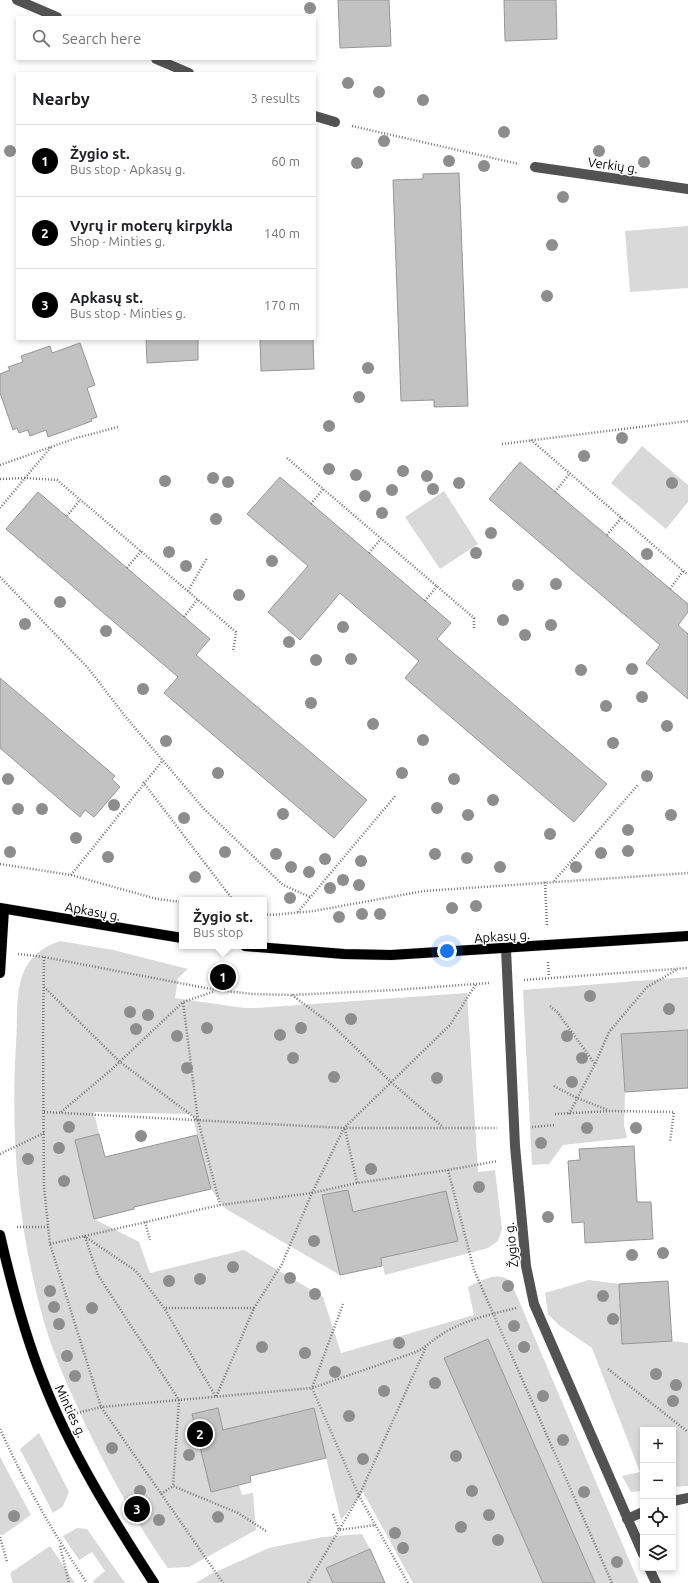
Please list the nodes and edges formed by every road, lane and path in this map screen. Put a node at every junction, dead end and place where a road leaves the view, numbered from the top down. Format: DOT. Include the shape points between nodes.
graph roads {
  1 [pos="17,0"];
  2 [pos="55,16"];
  3 [pos="158,60"];
  4 [pos="187,72"];
  5 [pos="316,116"];
  6 [pos="335,122"];
  7 [pos="535,168"];
  8 [pos="688,189"];
  9 [pos="688,421"];
  10 [pos="118,427"];
  11 [pos="531,440"];
  12 [pos="502,444"];
  13 [pos="51,447"];
  14 [pos="287,458"];
  15 [pos="0,465"];
  16 [pos="570,473"];
  17 [pos="25,478"];
  18 [pos="0,479"];
  19 [pos="323,489"];
  20 [pos="555,492"];
  21 [pos="80,500"];
  22 [pos="311,504"];
  23 [pos="0,508"];
  24 [pos="67,516"];
  25 [pos="622,518"];
  26 [pos="607,535"];
  27 [pos="381,539"];
  28 [pos="141,552"];
  29 [pos="369,553"];
  30 [pos="206,558"];
  31 [pos="127,568"];
  32 [pos="683,571"];
  33 [pos="688,575"];
  34 [pos="0,578"];
  35 [pos="437,586"];
  36 [pos="670,589"];
  37 [pos="188,591"];
  38 [pos="198,599"];
  39 [pos="425,601"];
  40 [pos="184,617"];
  41 [pos="474,630"];
  42 [pos="233,652"];
  43 [pos="163,760"];
  44 [pos="143,782"];
  45 [pos="638,786"];
  46 [pos="396,795"];
  47 [pos="0,864"];
  48 [pos="688,873"];
  49 [pos="71,875"];
  50 [pos="554,882"];
  51 [pos="231,897"];
  52 [pos="310,897"];
  53 [pos="179,902"];
  54 [pos="2,908"];
  55 [pos="297,913"];
  56 [pos="267,914"];
  57 [pos="688,936"];
  58 [pos="179,938"];
  59 [pos="267,948"];
  60 [pos="506,948"];
  61 [pos="2,952"];
  62 [pos="44,957"];
  63 [pos="688,968"];
  64 [pos="678,969"];
  65 [pos="0,973"];
  66 [pos="507,982"];
  67 [pos="476,984"];
  68 [pos="44,986"];
  69 [pos="216,990"];
  70 [pos="291,995"];
  71 [pos="183,1002"];
  72 [pos="550,1006"];
  73 [pos="120,1062"];
  74 [pos="595,1064"];
  75 [pos="392,1083"];
  76 [pos="554,1086"];
  77 [pos="577,1098"];
  78 [pos="610,1111"];
  79 [pos="44,1112"];
  80 [pos="61,1113"];
  81 [pos="555,1114"];
  82 [pos="570,1114"];
  83 [pos="198,1120"];
  84 [pos="556,1125"];
  85 [pos="344,1128"];
  86 [pos="443,1128"];
  87 [pos="475,1128"];
  88 [pos="514,1128"];
  89 [pos="44,1133"];
  90 [pos="670,1142"];
  91 [pos="0,1154"];
  92 [pos="516,1157"];
  93 [pos="448,1170"];
  94 [pos="357,1183"];
  95 [pos="312,1193"];
  96 [pos="220,1205"];
  97 [pos="145,1222"];
  98 [pos="14,1227"];
  99 [pos="48,1227"];
  100 [pos="0,1235"];
  101 [pos="84,1236"];
  102 [pos="150,1240"];
  103 [pos="50,1244"];
  104 [pos="342,1304"];
  105 [pos="534,1304"];
  106 [pos="164,1308"];
  107 [pos="254,1308"];
  108 [pos="492,1313"];
  109 [pos="426,1347"];
  110 [pos="608,1369"];
  111 [pos="312,1388"];
  112 [pos="216,1397"];
  113 [pos="179,1400"];
  114 [pos="101,1407"];
  115 [pos="60,1418"];
  116 [pos="0,1429"];
  117 [pos="688,1432"];
  118 [pos="173,1486"];
  119 [pos="161,1494"];
  120 [pos="359,1496"];
  121 [pos="688,1498"];
  122 [pos="676,1500"];
  123 [pos="640,1513"];
  124 [pos="333,1514"];
  125 [pos="628,1519"];
  126 [pos="376,1525"];
  127 [pos="339,1530"];
  128 [pos="266,1532"];
  129 [pos="0,1537"];
  130 [pos="60,1544"];
  131 [pos="640,1547"];
  132 [pos="7,1562"];
  133 [pos="650,1571"];
  134 [pos="69,1583"];
  135 [pos="87,1583"];
  136 [pos="154,1583"];
  137 [pos="223,1583"];
  138 [pos="308,1583"];
  139 [pos="408,1583"];
  140 [pos="612,1583"];
  141 [pos="656,1583"];
  1 -- 2 [label="street"];
  3 -- 4 [label="street"];
  5 -- 6 [label="street"];
  6 -- 7 [label="path"];
  7 -- 8 [label="street, Verkių g."];
  9 -- 11 [label="path"];
  10 -- 13 [label="path"];
  11 -- 12 [label="path"];
  11 -- 16 [label="path"];
  13 -- 15 [label="path"];
  13 -- 17 [label="path"];
  14 -- 19 [label="path"];
  16 -- 20 [label="path"];
  16 -- 25 [label="path"];
  17 -- 18 [label="path"];
  17 -- 21 [label="path" via="58,480"];
  17 -- 23 [label="path"];
  19 -- 22 [label="path"];
  19 -- 27 [label="path"];
  21 -- 24 [label="path"];
  21 -- 28 [label="path"];
  25 -- 26 [label="path"];
  25 -- 32 [label="path"];
  27 -- 29 [label="path"];
  27 -- 35 [label="path"];
  28 -- 31 [label="path"];
  28 -- 37 [label="path"];
  30 -- 37 [label="path"];
  32 -- 33 [label="path"];
  32 -- 36 [label="path"];
  34 -- 43 [label="path" via="88,668"];
  35 -- 39 [label="path"];
  35 -- 41 [label="path" via="474,618"];
  37 -- 38 [label="path"];
  38 -- 40 [label="path"];
  38 -- 42 [label="path" via="236,632"];
  43 -- 44 [label="path"];
  43 -- 52 [label="path" via="204,809 283,885"];
  44 -- 49 [label="path"];
  44 -- 51 [label="path"];
  45 -- 50 [label="path"];
  46 -- 52 [label="path"];
  47 -- 49 [label="path"];
  48 -- 50 [label="path"];
  49 -- 53 [label="path" via="157,899"];
  50 -- 55 [label="path" via="424,891"];
  52 -- 55 [label="path"];
  54 -- 58 [label="main road, Apkasų g."];
  54 -- 61 [label="main road"];
  55 -- 56 [label="path"];
  57 -- 60 [label="main road, Apkasų g."];
  59 -- 60 [label="main road, Apkasų g." via="391,955"];
  60 -- 66 [label="street, Žygio g."];
  61 -- 62 [label="path"];
  61 -- 65 [label="main road"];
  62 -- 68 [label="path"];
  62 -- 69 [label="path"];
  63 -- 64 [label="path"];
  64 -- 66 [label="path"];
  64 -- 74 [label="path" via="647,987 609,1032"];
  66 -- 67 [label="path"];
  66 -- 88 [label="street, Žygio g."];
  67 -- 70 [label="path"];
  67 -- 75 [label="path" via="450,1025"];
  68 -- 73 [label="path"];
  68 -- 79 [label="path"];
  69 -- 70 [label="path"];
  69 -- 71 [label="path"];
  70 -- 75 [label="path" via="332,1025"];
  71 -- 73 [label="path"];
  71 -- 83 [label="path"];
  72 -- 74 [label="path" via="558,1013"];
  73 -- 80 [label="path"];
  73 -- 83 [label="path"];
  74 -- 77 [label="path"];
  75 -- 85 [label="path"];
  75 -- 86 [label="path"];
  76 -- 77 [label="path"];
  77 -- 78 [label="path"];
  77 -- 82 [label="path"];
  78 -- 82 [label="path"];
  78 -- 90 [label="path" via="674,1112"];
  79 -- 80 [label="path"];
  79 -- 89 [label="path"];
  80 -- 83 [label="path"];
  81 -- 82 [label="path"];
  83 -- 85 [label="path"];
  83 -- 96 [label="path"];
  84 -- 88 [label="path"];
  85 -- 86 [label="path"];
  85 -- 94 [label="path"];
  85 -- 95 [label="path"];
  86 -- 87 [label="path"];
  88 -- 92 [label="street, Žygio g."];
  89 -- 91 [label="path"];
  89 -- 99 [label="path" via="44,1187"];
  92 -- 93 [label="path"];
  92 -- 105 [label="street, Žygio g." via="526,1266"];
  93 -- 94 [label="path"];
  93 -- 108 [label="path" via="474,1270"];
  94 -- 95 [label="path"];
  95 -- 96 [label="path"];
  95 -- 107 [label="path" via="282,1264"];
  96 -- 97 [label="path"];
  97 -- 101 [label="path"];
  97 -- 102 [label="path"];
  98 -- 99 [label="path"];
  99 -- 103 [label="path"];
  100 -- 115 [label="main road, Minties g." via="14,1294 42,1378"];
  101 -- 103 [label="path"];
  101 -- 106 [label="path" via="136,1271"];
  101 -- 113 [label="path" via="98,1275"];
  103 -- 114 [label="path"];
  104 -- 111 [label="path"];
  105 -- 108 [label="path"];
  105 -- 125 [label="street, Žygio g."];
  106 -- 107 [label="path"];
  106 -- 112 [label="path"];
  107 -- 112 [label="path"];
  108 -- 109 [label="path" via="451,1329"];
  108 -- 140 [label="path"];
  109 -- 111 [label="path"];
  109 -- 120 [label="path"];
  110 -- 117 [label="path"];
  111 -- 112 [label="path"];
  111 -- 120 [label="path"];
  112 -- 113 [label="path"];
  113 -- 114 [label="path"];
  113 -- 118 [label="path"];
  114 -- 115 [label="path"];
  114 -- 119 [label="path"];
  115 -- 136 [label="main road, Minties g." via="87,1474"];
  116 -- 130 [label="path" via="20,1474"];
  118 -- 119 [label="path"];
  118 -- 128 [label="path" via="238,1513"];
  119 -- 137 [label="path"];
  120 -- 126 [label="path"];
  120 -- 127 [label="path"];
  121 -- 122 [label="street"];
  123 -- 125 [label="street"];
  124 -- 127 [label="path"];
  125 -- 131 [label="street, Žygio g."];
  126 -- 127 [label="path"];
  126 -- 139 [label="path"];
  127 -- 138 [label="path"];
  129 -- 132 [label="path"];
  130 -- 134 [label="path"];
  130 -- 135 [label="path"];
  133 -- 141 [label="street"];
}
